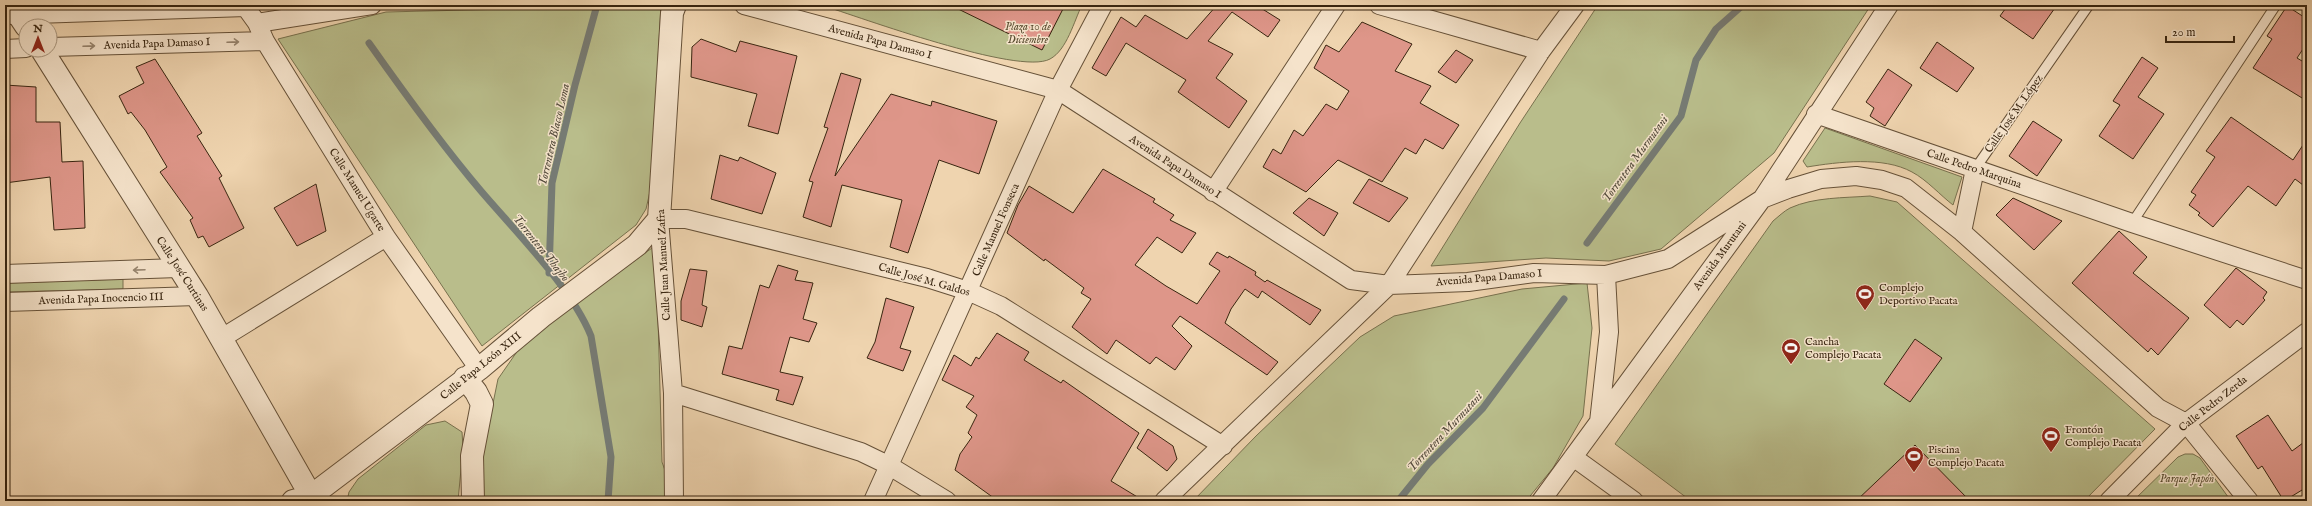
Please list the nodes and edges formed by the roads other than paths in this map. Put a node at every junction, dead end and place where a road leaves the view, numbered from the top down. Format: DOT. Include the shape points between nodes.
graph roads {
  1 [pos="372,5"];
  2 [pos="675,5"];
  3 [pos="744,5"];
  4 [pos="1103,5"];
  5 [pos="1336,5"];
  6 [pos="1378,5"];
  7 [pos="1575,5"];
  8 [pos="1890,5"];
  9 [pos="2089,5"];
  10 [pos="2276,5"];
  11 [pos="245,6"];
  12 [pos="15,15"];
  13 [pos="257,23"];
  14 [pos="265,41"];
  15 [pos="58,47"];
  16 [pos="5,48"];
  17 [pos="18,48"];
  18 [pos="1541,51"];
  19 [pos="47,58"];
  20 [pos="1058,90"];
  21 [pos="1816,114"];
  22 [pos="1975,169"];
  23 [pos="1213,192"];
  24 [pos="1762,199"];
  25 [pos="659,219"];
  26 [pos="2132,223"];
  27 [pos="1962,232"];
  28 [pos="386,237"];
  29 [pos="178,268"];
  30 [pos="5,274"];
  31 [pos="1606,275"];
  32 [pos="2307,280"];
  33 [pos="1389,285"];
  34 [pos="968,291"];
  35 [pos="197,296"];
  36 [pos="5,302"];
  37 [pos="2307,332"];
  38 [pos="222,338"];
  39 [pos="472,374"];
  40 [pos="673,393"];
  41 [pos="1599,422"];
  42 [pos="2186,424"];
  43 [pos="1223,446"];
  44 [pos="1573,457"];
  45 [pos="888,465"];
  46 [pos="306,499"];
  47 [pos="473,501"];
  48 [pos="674,501"];
  49 [pos="873,501"];
  50 [pos="947,501"];
  51 [pos="1164,501"];
  52 [pos="1542,501"];
  53 [pos="1634,501"];
  54 [pos="2109,501"];
  55 [pos="2249,501"];
  1 -- 13 [label="street"];
  2 -- 25 [label="street, Calle Juan Manuel Zafra" via="672,13"];
  3 -- 20 [label="street, Avenida Papa Damaso I"];
  4 -- 20 [label="street, Calle Manuel Fonseca"];
  5 -- 23 [label="street"];
  6 -- 18 [label="street"];
  7 -- 18 [label="street"];
  8 -- 21 [label="street, Avenida Murutani"];
  9 -- 22 [label="lane, Calle José M. López"];
  10 -- 26 [label="lane"];
  11 -- 12 [label="street"];
  11 -- 13 [label="street, Calle Manuel Ugarte"];
  13 -- 14 [label="street, Calle Manuel Ugarte"];
  15 -- 14 [label="street, Avenida Papa Damaso I, one-way"];
  14 -- 28 [label="street, Calle Manuel Ugarte"];
  16 -- 17 [label="street"];
  18 -- 33 [label="street"];
  19 -- 29 [label="street, Calle José Curtinas"];
  20 -- 23 [label="street, Avenida Papa Damaso I"];
  20 -- 34 [label="street, Calle Manuel Fonseca"];
  21 -- 22 [label="street, Calle Pedro Marquina"];
  21 -- 24 [label="street, Avenida Murutani"];
  22 -- 26 [label="street, Calle Pedro Marquina"];
  22 -- 27 [label="street, Calle José M. López"];
  23 -- 33 [label="street, Avenida Papa Damaso I" via="1351,280"];
  24 -- 27 [label="street" via="1821,179 1856,176 1882,180 1906,188"];
  24 -- 31 [label="street, Avenida Papa Damaso I" via="1668,259"];
  24 -- 41 [label="street, Avenida Murutani"];
  25 -- 34 [label="street, Calle José M. Galdos" via="686,219 927,278"];
  25 -- 39 [label="street, Calle Papa León XIII" via="637,245"];
  25 -- 40 [label="street, Calle Juan Manuel Zafra"];
  26 -- 32 [label="street, Calle Pedro Marquina"];
  27 -- 42 [label="street" via="2158,408"];
  28 -- 38 [label="street"];
  28 -- 39 [label="street, Calle Manuel Ugarte"];
  29 -- 30 [label="street, one-way"];
  29 -- 35 [label="street, Calle José Curtinas"];
  31 -- 33 [label="street, Avenida Papa Damaso I" via="1534,273 1468,282"];
  31 -- 41 [label="street" via="1609,332"];
  33 -- 43 [label="street"];
  34 -- 43 [label="street, Calle José M. Galdos" via="1001,306"];
  34 -- 45 [label="street, Calle Manuel Fonseca"];
  35 -- 36 [label="street, Avenida Papa Inocencio III"];
  35 -- 38 [label="street, Calle José Curtinas"];
  37 -- 42 [label="street, Calle Pedro Zerda"];
  38 -- 46 [label="street, Calle José Curtinas"];
  39 -- 46 [label="street, Calle Papa León XIII"];
  39 -- 47 [label="street, Calle Manuel Ugarte" via="482,404 472,456"];
  40 -- 45 [label="street" via="861,452"];
  40 -- 48 [label="street, Calle Juan Manuel Zafra"];
  41 -- 44 [label="street, Avenida Murutani"];
  42 -- 54 [label="street, Calle Pedro Zerda"];
  42 -- 55 [label="street"];
  43 -- 51 [label="street"];
  44 -- 52 [label="street, Avenida Murutani"];
  44 -- 53 [label="street"];
  45 -- 49 [label="street, Calle Manuel Fonseca"];
  45 -- 50 [label="street"];
}
